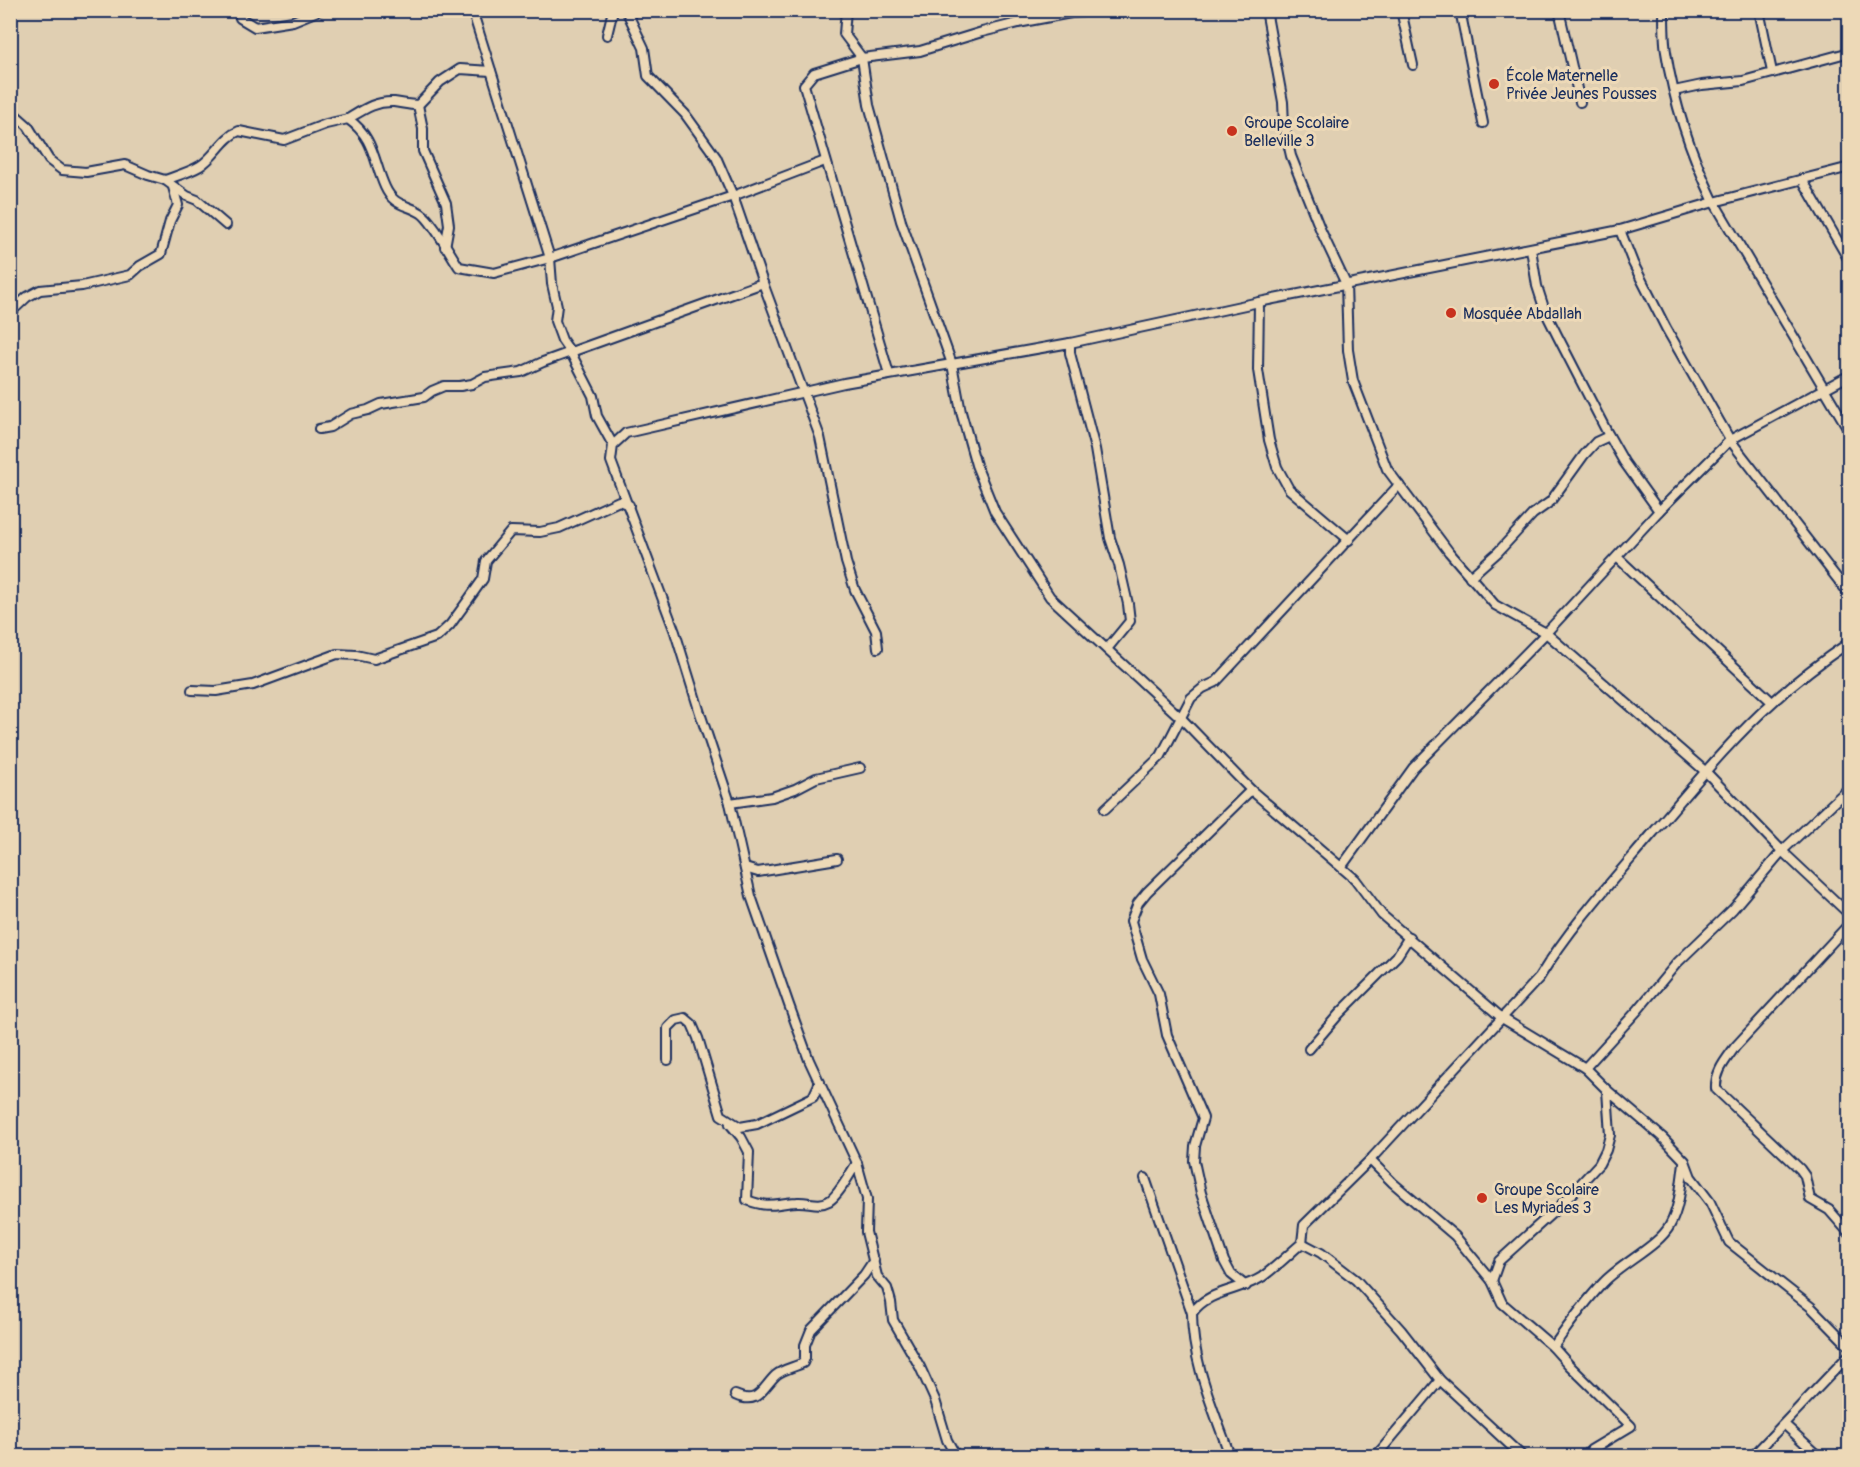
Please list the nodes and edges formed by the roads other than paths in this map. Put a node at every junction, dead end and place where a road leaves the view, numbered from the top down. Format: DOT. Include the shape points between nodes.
graph roads {
  1 [pos="240,10"];
  2 [pos="320,10"];
  3 [pos="472,10"];
  4 [pos="613,10"];
  5 [pos="626,10"];
  6 [pos="846,10"];
  7 [pos="1109,10"];
  8 [pos="1266,10"];
  9 [pos="1401,10"];
  10 [pos="1460,10"];
  11 [pos="1559,10"];
  12 [pos="1664,10"];
  13 [pos="1759,10"];
  14 [pos="1071,12"];
  15 [pos="607,35"];
  16 [pos="1850,52"];
  17 [pos="862,58"];
  18 [pos="1413,65"];
  19 [pos="491,71"];
  20 [pos="1772,72"];
  21 [pos="1674,91"];
  22 [pos="1580,102"];
  23 [pos="418,105"];
  24 [pos="10,110"];
  25 [pos="348,119"];
  26 [pos="1483,123"];
  27 [pos="825,161"];
  28 [pos="1850,166"];
  29 [pos="1802,179"];
  30 [pos="165,180"];
  31 [pos="173,187"];
  32 [pos="733,196"];
  33 [pos="1714,202"];
  34 [pos="226,225"];
  35 [pos="1620,230"];
  36 [pos="445,247"];
  37 [pos="1531,249"];
  38 [pos="550,258"];
  39 [pos="1850,262"];
  40 [pos="763,283"];
  41 [pos="1346,284"];
  42 [pos="1259,302"];
  43 [pos="10,313"];
  44 [pos="1070,343"];
  45 [pos="571,353"];
  46 [pos="952,364"];
  47 [pos="889,374"];
  48 [pos="1850,375"];
  49 [pos="1822,388"];
  50 [pos="804,393"];
  51 [pos="319,429"];
  52 [pos="1850,432"];
  53 [pos="1609,436"];
  54 [pos="1730,440"];
  55 [pos="613,445"];
  56 [pos="1399,485"];
  57 [pos="629,505"];
  58 [pos="1659,511"];
  59 [pos="1349,540"];
  60 [pos="1617,557"];
  61 [pos="1470,577"];
  62 [pos="1850,595"];
  63 [pos="1546,633"];
  64 [pos="1850,642"];
  65 [pos="878,648"];
  66 [pos="1107,649"];
  67 [pos="192,690"];
  68 [pos="1772,702"];
  69 [pos="1180,717"];
  70 [pos="860,768"];
  71 [pos="1706,772"];
  72 [pos="1850,787"];
  73 [pos="1251,790"];
  74 [pos="730,803"];
  75 [pos="1105,810"];
  76 [pos="1782,850"];
  77 [pos="837,859"];
  78 [pos="1342,866"];
  79 [pos="745,868"];
  80 [pos="1850,915"];
  81 [pos="1850,924"];
  82 [pos="1409,937"];
  83 [pos="1502,1018"];
  84 [pos="1310,1049"];
  85 [pos="668,1060"];
  86 [pos="1584,1068"];
  87 [pos="820,1082"];
  88 [pos="1607,1090"];
  89 [pos="722,1115"];
  90 [pos="1370,1160"];
  91 [pos="1684,1161"];
  92 [pos="856,1163"];
  93 [pos="1145,1178"];
  94 [pos="1850,1234"];
  95 [pos="1302,1243"];
  96 [pos="874,1260"];
  97 [pos="1492,1281"];
  98 [pos="1245,1286"];
  99 [pos="1192,1313"];
  100 [pos="1553,1347"];
  101 [pos="1850,1347"];
  102 [pos="1850,1354"];
  103 [pos="1440,1380"];
  104 [pos="735,1395"];
  105 [pos="1785,1425"];
  106 [pos="956,1456"];
  107 [pos="1230,1456"];
  108 [pos="1376,1456"];
  109 [pos="1522,1456"];
  110 [pos="1585,1456"];
  111 [pos="1754,1456"];
  112 [pos="1820,1456"];
  1 -- 2 [label="street" via="240,18 255,27 293,21"];
  3 -- 19 [label="street"];
  4 -- 15 [label="street"];
  5 -- 32 [label="street" via="644,48 648,76 685,114 716,157"];
  6 -- 17 [label="street" via="844,34"];
  7 -- 14 [label="street"];
  8 -- 41 [label="street" via="1291,156"];
  9 -- 18 [label="street"];
  10 -- 26 [label="street"];
  11 -- 22 [label="street"];
  12 -- 21 [label="street" via="1665,50"];
  13 -- 20 [label="street"];
  14 -- 17 [label="street" via="920,51"];
  16 -- 20 [label="street"];
  17 -- 27 [label="street" via="814,73 804,85"];
  17 -- 46 [label="street" via="869,105 901,221"];
  19 -- 23 [label="street" via="460,69 440,82"];
  19 -- 38 [label="street"];
  20 -- 21 [label="street" via="1743,81"];
  21 -- 33 [label="street" via="1684,134"];
  23 -- 25 [label="street" via="375,103"];
  23 -- 36 [label="street" via="423,151 446,202 449,225"];
  24 -- 30 [label="street" via="28,126 49,160 62,170 86,172 125,165"];
  25 -- 30 [label="street" via="284,140 233,133 200,166"];
  25 -- 36 [label="street" via="370,144 385,189 397,204 423,214"];
  27 -- 32 [label="street"];
  27 -- 47 [label="street"];
  28 -- 29 [label="street"];
  29 -- 33 [label="street"];
  29 -- 39 [label="street"];
  30 -- 31 [label="street"];
  31 -- 34 [label="street" via="197,200"];
  31 -- 43 [label="street" via="178,205 161,254 154,260 130,275 40,290"];
  32 -- 38 [label="street"];
  32 -- 40 [label="street"];
  33 -- 35 [label="street"];
  33 -- 49 [label="street"];
  35 -- 37 [label="street"];
  35 -- 54 [label="street" via="1661,320"];
  36 -- 38 [label="street" via="459,267 494,273"];
  37 -- 41 [label="street"];
  37 -- 53 [label="street" via="1545,311"];
  38 -- 45 [label="street" via="557,306 555,321"];
  40 -- 45 [label="street"];
  40 -- 50 [label="street"];
  41 -- 42 [label="street"];
  41 -- 56 [label="street" via="1353,381 1388,469"];
  42 -- 44 [label="street"];
  42 -- 59 [label="street" via="1258,370 1277,467 1289,489"];
  44 -- 46 [label="street"];
  44 -- 66 [label="street" via="1095,449 1110,538 1128,604 1130,621"];
  45 -- 51 [label="street" via="521,372 485,377 472,384 444,386 424,397 381,404"];
  45 -- 55 [label="street"];
  46 -- 47 [label="street"];
  46 -- 66 [label="street" via="976,465 995,512 1050,597"];
  47 -- 50 [label="street"];
  48 -- 49 [label="street"];
  49 -- 52 [label="street"];
  49 -- 54 [label="street"];
  50 -- 55 [label="street" via="626,433"];
  50 -- 65 [label="street" via="820,437 846,562 855,590 876,630"];
  53 -- 58 [label="street"];
  53 -- 61 [label="street" via="1596,442 1550,502"];
  54 -- 58 [label="street"];
  54 -- 62 [label="street"];
  55 -- 57 [label="street" via="611,461"];
  56 -- 59 [label="street"];
  56 -- 61 [label="street"];
  57 -- 67 [label="street" via="619,501 559,528 511,531 486,561 483,579 437,637 374,659 337,654 253,686"];
  57 -- 74 [label="street"];
  58 -- 60 [label="street"];
  59 -- 69 [label="street" via="1216,681 1191,698"];
  60 -- 63 [label="street"];
  60 -- 68 [label="street"];
  61 -- 63 [label="street" via="1495,605"];
  63 -- 71 [label="street"];
  63 -- 78 [label="street" via="1413,768"];
  64 -- 68 [label="street"];
  66 -- 69 [label="street"];
  68 -- 71 [label="street"];
  69 -- 73 [label="street"];
  69 -- 75 [label="street" via="1161,756"];
  70 -- 74 [label="street" via="816,777 772,797"];
  71 -- 76 [label="street"];
  71 -- 83 [label="street" via="1598,896 1539,978"];
  72 -- 76 [label="street"];
  73 -- 78 [label="street"];
  73 -- 98 [label="street" via="1148,892 1138,903 1131,921 1142,959 1159,994 1167,1035 1203,1118 1194,1161 1201,1193 1230,1274"];
  74 -- 79 [label="street"];
  76 -- 80 [label="street"];
  76 -- 86 [label="street" via="1733,909 1677,963"];
  77 -- 79 [label="street" via="758,872"];
  78 -- 82 [label="street" via="1382,915"];
  79 -- 87 [label="street" via="789,1005"];
  81 -- 94 [label="street" via="1735,1047 1716,1081 1716,1089 1805,1176 1810,1199 1829,1210"];
  82 -- 83 [label="street"];
  82 -- 84 [label="street" via="1397,957"];
  83 -- 86 [label="street"];
  83 -- 90 [label="street"];
  85 -- 89 [label="street" via="668,1028 685,1018 698,1038"];
  86 -- 88 [label="street"];
  87 -- 89 [label="street" via="813,1097 757,1124 740,1127"];
  87 -- 92 [label="street"];
  88 -- 91 [label="street"];
  88 -- 97 [label="street" via="1610,1135 1599,1164 1499,1261"];
  89 -- 92 [label="street" via="749,1152 747,1200 761,1206 798,1202 817,1205 831,1200"];
  90 -- 95 [label="street" via="1304,1225"];
  90 -- 97 [label="street" via="1455,1236"];
  91 -- 100 [label="street" via="1670,1227 1604,1282"];
  91 -- 101 [label="street" via="1729,1242 1811,1307"];
  92 -- 96 [label="street" via="867,1199 866,1232"];
  93 -- 99 [label="street"];
  95 -- 98 [label="street"];
  95 -- 103 [label="street" via="1356,1280"];
  96 -- 104 [label="street" via="811,1330 802,1363 777,1374 764,1391 752,1398"];
  96 -- 106 [label="street" via="877,1276 887,1288 893,1320 920,1367"];
  97 -- 100 [label="street" via="1502,1302"];
  98 -- 99 [label="street" via="1199,1303"];
  99 -- 107 [label="street" via="1192,1333 1208,1396"];
  100 -- 110 [label="street" via="1631,1426"];
  102 -- 105 [label="street"];
  103 -- 108 [label="street"];
  103 -- 109 [label="street"];
  105 -- 111 [label="street"];
  105 -- 112 [label="street"];
}
